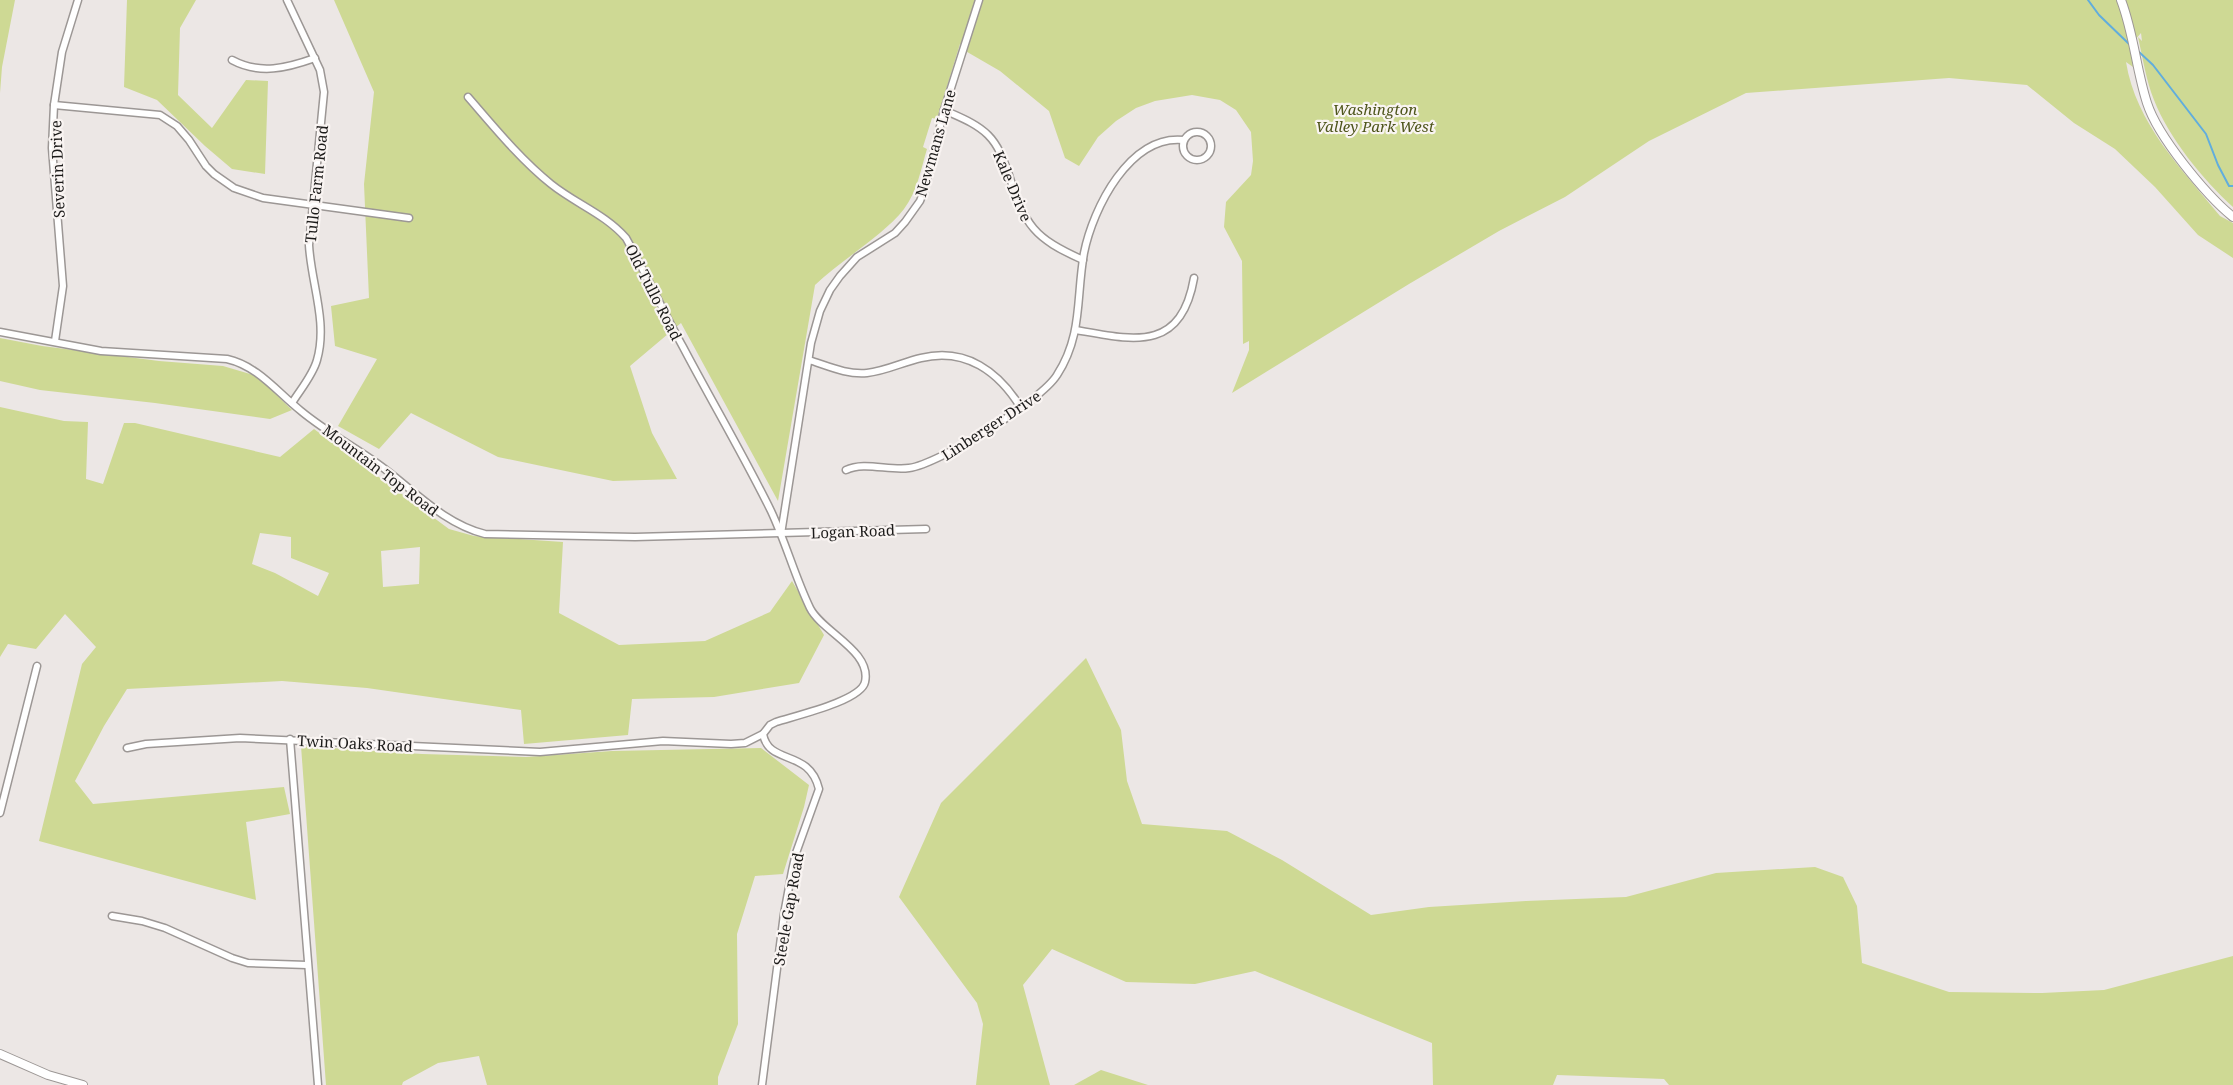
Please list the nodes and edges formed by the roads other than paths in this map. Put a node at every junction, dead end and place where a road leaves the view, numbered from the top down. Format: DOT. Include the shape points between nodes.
graph roads {
  1 [pos="78,0"];
  2 [pos="287,0"];
  3 [pos="979,0"];
  4 [pos="2121,0"];
  5 [pos="315,58"];
  6 [pos="232,60"];
  7 [pos="468,97"];
  8 [pos="54,105"];
  9 [pos="944,110"];
  10 [pos="1184,141"];
  11 [pos="312,204"];
  12 [pos="2233,217"];
  13 [pos="409,218"];
  14 [pos="1083,260"];
  15 [pos="1194,278"];
  16 [pos="1076,330"];
  17 [pos="0,332"];
  18 [pos="55,341"];
  19 [pos="809,360"];
  20 [pos="292,404"];
  21 [pos="1021,408"];
  22 [pos="846,470"];
  23 [pos="926,530"];
  24 [pos="781,534"];
  25 [pos="37,666"];
  26 [pos="763,734"];
  27 [pos="290,739"];
  28 [pos="127,748"];
  29 [pos="0,813"];
  30 [pos="112,916"];
  31 [pos="308,965"];
  32 [pos="0,1054"];
  33 [pos="83,1085"];
  34 [pos="318,1085"];
  35 [pos="762,1085"];
  1 -- 8 [label="street, Severin Drive" via="62,52"];
  2 -- 5 [label="street, Tullo Farm Road"];
  3 -- 9 [label="street, Newmans Lane"];
  4 -- 12 [label="street" via="2147,101 2158,128 2212,198"];
  5 -- 6 [label="street" via="268,69"];
  5 -- 11 [label="street, Tullo Farm Road" via="324,92"];
  7 -- 24 [label="street, Old Tullo Road" via="546,180 607,219 626,238"];
  8 -- 11 [label="street" via="160,115 177,126 206,166 234,188 263,198"];
  8 -- 18 [label="street, Severin Drive" via="52,148 63,286"];
  9 -- 14 [label="street, Kale Drive" via="978,127 998,147 1020,207 1037,234 1057,249"];
  9 -- 19 [label="street, Newmans Lane" via="920,201 895,233 857,257 830,290 816,323"];
  10 -- 10 [label="street, Linberger Drive" via="1185,153 1192,159 1200,160 1210,150 1209,141 1200,133 1191,134"];
  10 -- 14 [label="street, Linberger Drive" via="1174,139 1156,144 1122,171 1098,211"];
  11 -- 13 [label="street"];
  11 -- 20 [label="street, Tullo Farm Road" via="310,268 322,337 314,368"];
  14 -- 16 [label="street, Linberger Drive"];
  15 -- 16 [label="street" via="1184,312 1166,330 1129,339"];
  16 -- 21 [label="street, Linberger Drive" via="1070,353 1056,377 1044,392"];
  17 -- 18 [label="street, Mountain Top Road"];
  18 -- 20 [label="street, Mountain Top Road" via="101,351 239,362 254,370"];
  19 -- 21 [label="street" via="847,372 867,373 922,358 953,356 993,373"];
  19 -- 24 [label="street, Newmans Lane"];
  20 -- 24 [label="street, Mountain Top Road" via="444,517 470,530 502,535 635,537"];
  21 -- 22 [label="street, Linberger Drive" via="920,466"];
  23 -- 24 [label="street, Logan Road"];
  24 -- 26 [label="street" via="814,616 856,653 865,681 854,695 776,722"];
  25 -- 29 [label="street"];
  26 -- 27 [label="street, Twin Oaks Road" via="745,743 663,741 540,752"];
  26 -- 35 [label="street, Steele Gap Road" via="766,745 775,752 811,770 819,789 792,871"];
  27 -- 28 [label="street" via="213,739"];
  27 -- 31 [label="street, Twin Oaks Road"];
  30 -- 31 [label="street" via="165,928 248,963"];
  31 -- 34 [label="street, Twin Oaks Road"];
  32 -- 33 [label="street"];
}
